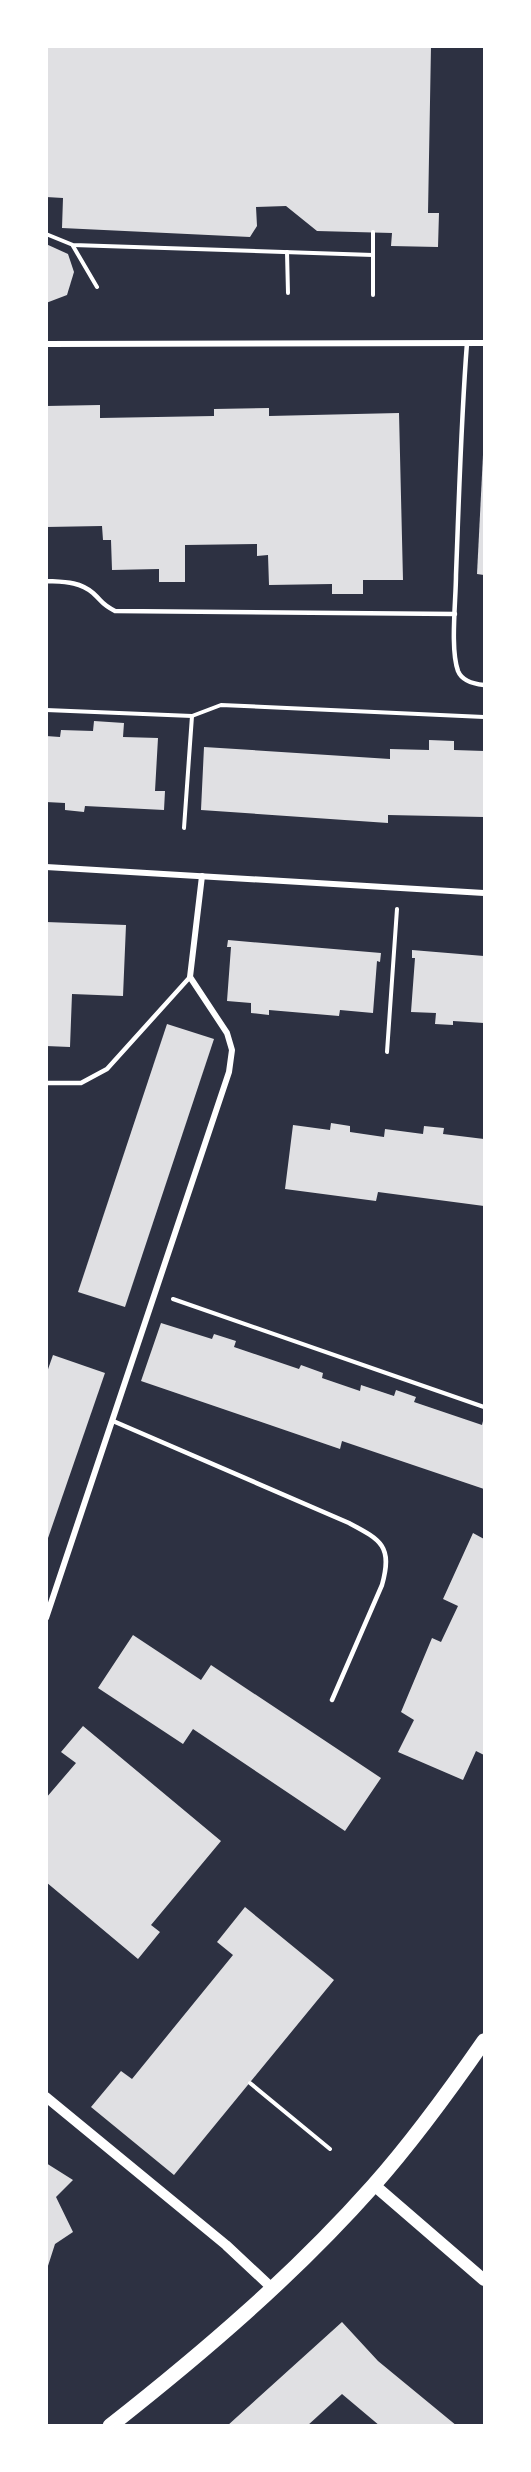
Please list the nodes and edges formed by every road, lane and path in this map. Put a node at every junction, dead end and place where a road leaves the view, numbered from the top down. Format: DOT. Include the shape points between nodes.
graph roads {
  1 [pos="373,232"];
  2 [pos="46,234"];
  3 [pos="73,245"];
  4 [pos="287,252"];
  5 [pos="373,255"];
  6 [pos="97,287"];
  7 [pos="288,293"];
  8 [pos="373,295"];
  9 [pos="467,343"];
  10 [pos="484,343"];
  11 [pos="46,344"];
  12 [pos="46,581"];
  13 [pos="455,614"];
  14 [pos="484,685"];
  15 [pos="46,710"];
  16 [pos="192,716"];
  17 [pos="484,717"];
  18 [pos="184,828"];
  19 [pos="46,867"];
  20 [pos="202,876"];
  21 [pos="484,893"];
  22 [pos="397,903"];
  23 [pos="190,977"];
  24 [pos="387,1052"];
  25 [pos="46,1083"];
  26 [pos="155,1293"];
  27 [pos="484,1407"];
  28 [pos="112,1421"];
  29 [pos="46,1618"];
  30 [pos="332,1700"];
  31 [pos="484,2041"];
  32 [pos="249,2083"];
  33 [pos="46,2097"];
  34 [pos="330,2149"];
  35 [pos="374,2185"];
  36 [pos="484,2280"];
  37 [pos="273,2289"];
  38 [pos="110,2426"];
  1 -- 5 [label="path"];
  2 -- 3 [label="path"];
  3 -- 4 [label="path"];
  3 -- 6 [label="path"];
  4 -- 5 [label="path"];
  4 -- 7 [label="path"];
  5 -- 8 [label="path"];
  9 -- 10 [label="street"];
  9 -- 11 [label="street"];
  9 -- 13 [label="lane"];
  12 -- 13 [label="lane" via="84,586 115,611"];
  13 -- 14 [label="lane" via="459,674 466,681"];
  15 -- 16 [label="path"];
  16 -- 17 [label="path" via="221,705"];
  16 -- 18 [label="path"];
  19 -- 20 [label="street"];
  20 -- 21 [label="street"];
  20 -- 23 [label="street"];
  22 -- 24 [label="path"];
  23 -- 25 [label="lane" via="107,1070 81,1083"];
  23 -- 26 [label="street" via="227,1033 232,1050 230,1072"];
  26 -- 27 [label="path"];
  26 -- 28 [label="street"];
  28 -- 29 [label="street"];
  28 -- 30 [label="lane" via="349,1522 373,1536 386,1552 382,1585"];
  31 -- 35 [label="main road"];
  32 -- 34 [label="path"];
  33 -- 37 [label="street" via="226,2245"];
  35 -- 36 [label="main road"];
  35 -- 37 [label="main road"];
  37 -- 38 [label="main road"];
}
